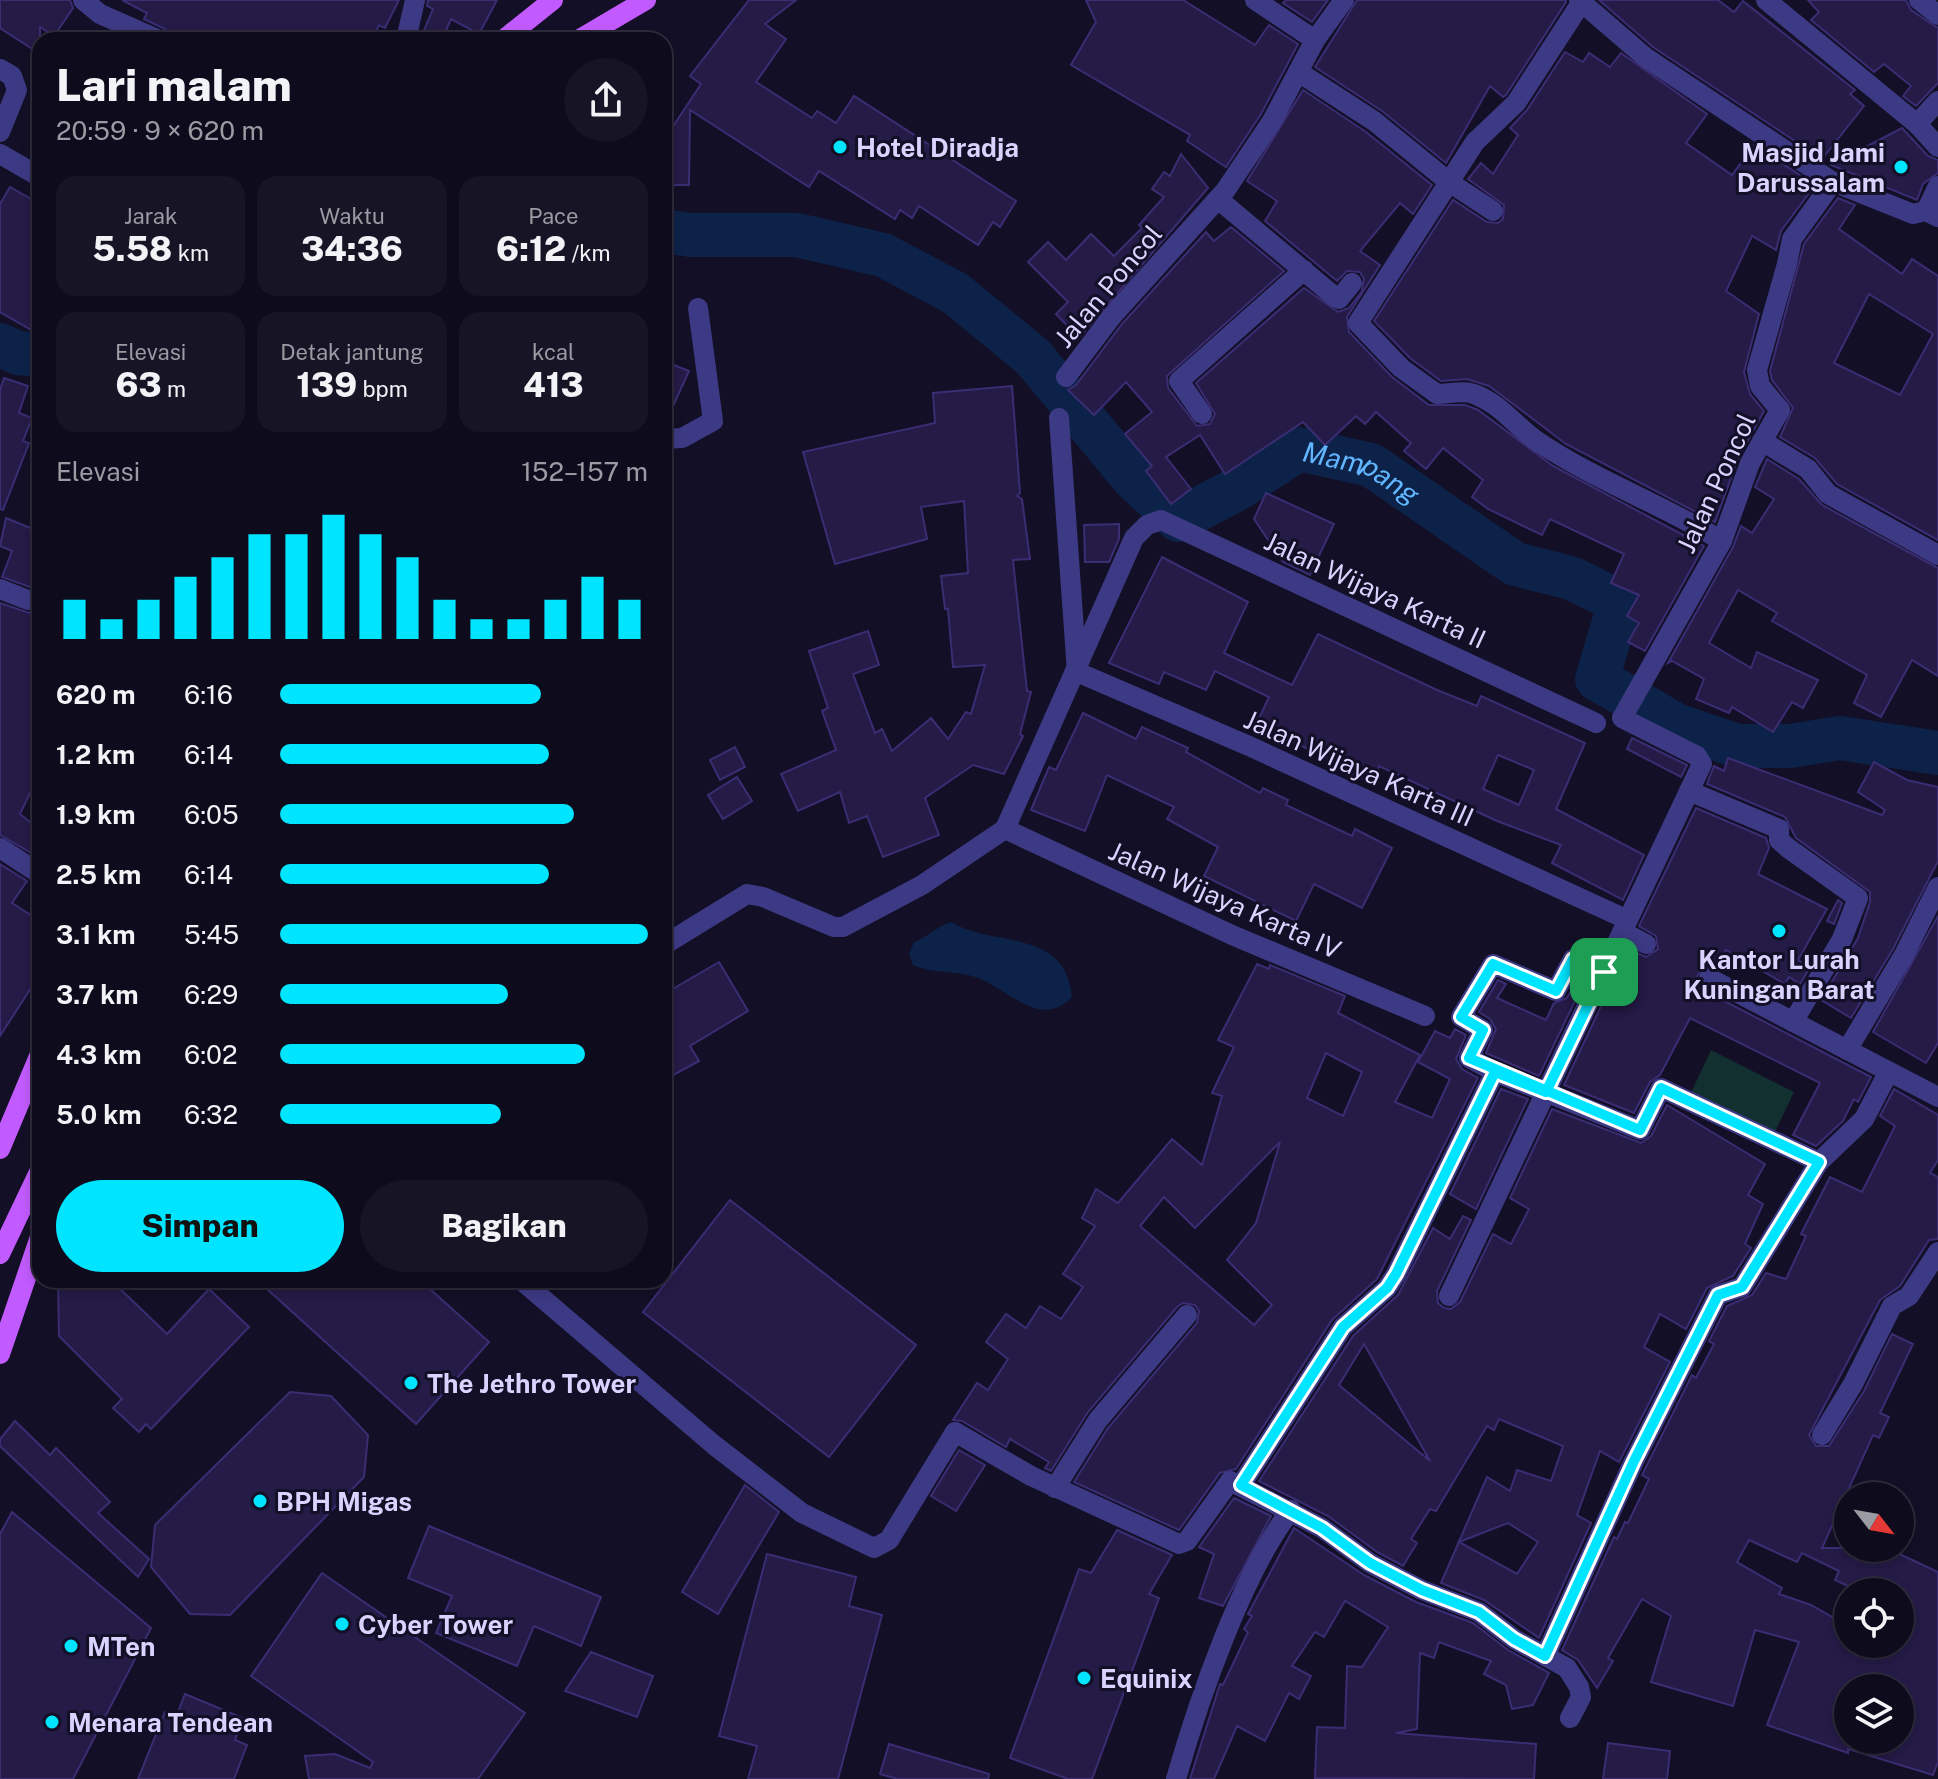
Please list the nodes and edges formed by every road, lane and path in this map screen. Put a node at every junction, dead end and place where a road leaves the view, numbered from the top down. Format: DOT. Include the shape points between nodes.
graph roads {
  1 [pos="83,0"];
  2 [pos="415,0"];
  3 [pos="553,0"];
  4 [pos="646,0"];
  5 [pos="1255,0"];
  6 [pos="1344,0"];
  7 [pos="1766,0"];
  8 [pos="1919,0"];
  9 [pos="1580,1"];
  10 [pos="108,12"];
  11 [pos="1938,15"];
  12 [pos="109,32"];
  13 [pos="144,32"];
  14 [pos="408,32"];
  15 [pos="513,32"];
  16 [pos="592,32"];
  17 [pos="1315,40"];
  18 [pos="0,69"];
  19 [pos="1300,73"];
  20 [pos="1938,101"];
  21 [pos="1917,124"];
  22 [pos="0,132"];
  23 [pos="1938,147"];
  24 [pos="0,154"];
  25 [pos="32,172"];
  26 [pos="1449,182"];
  27 [pos="1833,182"];
  28 [pos="1938,186"];
  29 [pos="1218,199"];
  30 [pos="1493,211"];
  31 [pos="1932,214"];
  32 [pos="1304,270"];
  33 [pos="1352,283"];
  34 [pos="698,308"];
  35 [pos="1066,377"];
  36 [pos="1202,414"];
  37 [pos="1059,418"];
  38 [pos="672,439"];
  39 [pos="1762,441"];
  40 [pos="1722,541"];
  41 [pos="1938,555"];
  42 [pos="0,589"];
  43 [pos="28,600"];
  44 [pos="1077,672"];
  45 [pos="1596,723"];
  46 [pos="1689,791"];
  47 [pos="1005,829"];
  48 [pos="0,848"];
  49 [pos="32,869"];
  50 [pos="1938,887"];
  51 [pos="1620,924"];
  52 [pos="672,940"];
  53 [pos="1646,944"];
  54 [pos="1604,972"];
  55 [pos="1709,978"];
  56 [pos="1425,1016"];
  57 [pos="1793,1022"];
  58 [pos="1847,1050"];
  59 [pos="1495,1072"];
  60 [pos="32,1073"];
  61 [pos="1888,1073"];
  62 [pos="1546,1092"];
  63 [pos="1938,1097"];
  64 [pos="0,1149"];
  65 [pos="1819,1162"];
  66 [pos="32,1187"];
  67 [pos="1938,1252"];
  68 [pos="0,1254"];
  69 [pos="32,1260"];
  70 [pos="530,1288"];
  71 [pos="1449,1296"];
  72 [pos="1187,1315"];
  73 [pos="0,1354"];
  74 [pos="1822,1435"];
  75 [pos="1241,1485"];
  76 [pos="1055,1488"];
  77 [pos="1291,1510"];
  78 [pos="1545,1656"];
  79 [pos="1570,1718"];
  80 [pos="1176,1779"];
  1 -- 10 [label="street"];
  2 -- 14 [label="street"];
  3 -- 15 [label="main road"];
  4 -- 16 [label="main road"];
  5 -- 17 [label="street"];
  6 -- 17 [label="street, Jalan Poncol"];
  7 -- 21 [label="street"];
  8 -- 11 [label="street"];
  9 -- 26 [label="street" via="1516,103 1475,142"];
  9 -- 27 [label="street" via="1645,57"];
  10 -- 12 [label="street"];
  10 -- 13 [label="street"];
  17 -- 19 [label="street, Jalan Poncol"];
  18 -- 22 [label="street" via="12,76 17,90"];
  19 -- 26 [label="street" via="1374,121"];
  19 -- 29 [label="street, Jalan Poncol"];
  20 -- 21 [label="street"];
  21 -- 23 [label="street"];
  24 -- 25 [label="street"];
  26 -- 30 [label="street"];
  26 -- 40 [label="street" via="1358,323 1401,368 1437,394 1470,392 1503,409 1536,440"];
  27 -- 31 [label="street" via="1913,214"];
  27 -- 39 [label="street, Jalan Poncol" via="1788,247 1757,370 1760,386 1780,410"];
  28 -- 31 [label="street"];
  29 -- 32 [label="street"];
  29 -- 35 [label="street, Jalan Poncol" via="1112,316"];
  32 -- 33 [label="street" via="1339,299"];
  32 -- 36 [label="street" via="1179,381"];
  34 -- 38 [label="street" via="713,421"];
  37 -- 44 [label="street"];
  39 -- 40 [label="street, Jalan Poncol"];
  39 -- 41 [label="street" via="1808,469 1828,494"];
  40 -- 46 [label="street, Jalan Poncol" via="1624,713 1701,758"];
  42 -- 43 [label="street"];
  44 -- 45 [label="street, Jalan Wijaya Karta II" via="1134,538 1161,520"];
  44 -- 47 [label="street"];
  44 -- 51 [label="street, Jalan Wijaya Karta III" via="1249,746"];
  46 -- 51 [label="street"];
  46 -- 57 [label="street" via="1779,829 1779,840 1788,848 1858,898 1842,939"];
  47 -- 52 [label="street" via="922,885 843,927 747,894"];
  47 -- 56 [label="street, Jalan Wijaya Karta IV" via="1232,935"];
  48 -- 49 [label="street"];
  50 -- 58 [label="street"];
  51 -- 53 [label="street, Jalan Wijaya Karta III"];
  51 -- 54 [label="street"];
  54 -- 59 [label="street" via="1573,959 1556,991 1493,964 1461,1017 1483,1030 1469,1058"];
  54 -- 62 [label="street"];
  55 -- 57 [label="street"];
  57 -- 58 [label="street"];
  58 -- 61 [label="street"];
  59 -- 62 [label="street"];
  59 -- 75 [label="street" via="1396,1274 1343,1327"];
  60 -- 64 [label="main road"];
  61 -- 63 [label="street"];
  61 -- 65 [label="street" via="1864,1119"];
  62 -- 65 [label="street" via="1640,1130 1661,1088"];
  62 -- 71 [label="street"];
  65 -- 78 [label="street" via="1742,1287 1718,1295 1634,1461"];
  66 -- 68 [label="main road"];
  67 -- 74 [label="street" via="1909,1296 1892,1306"];
  69 -- 73 [label="main road"];
  70 -- 76 [label="street" via="802,1513 874,1548 889,1540 955,1432"];
  72 -- 76 [label="street" via="1098,1420"];
  75 -- 76 [label="street" via="1224,1485 1184,1545"];
  75 -- 77 [label="street"];
  77 -- 78 [label="street" via="1370,1563 1479,1612"];
  77 -- 80 [label="street" via="1227,1633"];
  78 -- 79 [label="street" via="1567,1668 1579,1687 1581,1697"];
}
